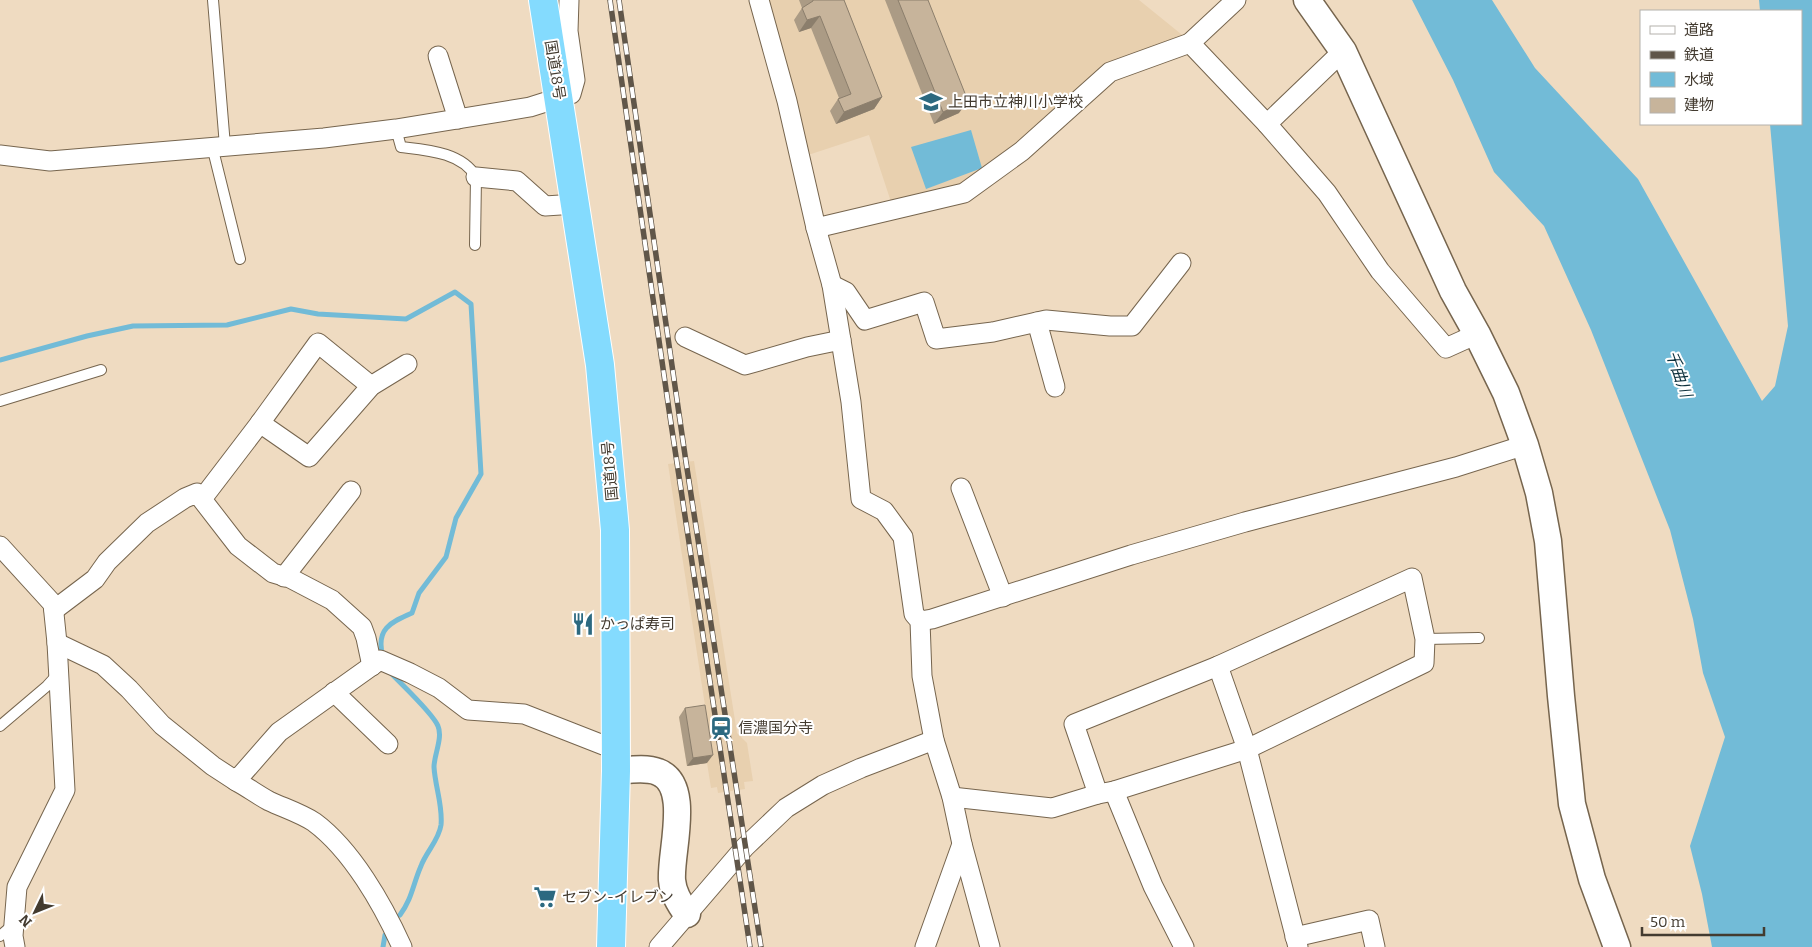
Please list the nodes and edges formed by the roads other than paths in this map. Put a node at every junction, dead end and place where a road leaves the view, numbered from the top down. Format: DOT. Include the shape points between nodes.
graph roads {
  1 [pos="213,0"];
  2 [pos="543,0"];
  3 [pos="569,0"];
  4 [pos="759,0"];
  5 [pos="1236,0"];
  6 [pos="1307,0"];
  7 [pos="1190,43"];
  8 [pos="1343,51"];
  9 [pos="438,56"];
  10 [pos="559,99"];
  11 [pos="458,118"];
  12 [pos="1267,124"];
  13 [pos="396,129"];
  14 [pos="218,146"];
  15 [pos="0,155"];
  16 [pos="476,177"];
  17 [pos="576,204"];
  18 [pos="816,228"];
  19 [pos="475,245"];
  20 [pos="240,259"];
  21 [pos="1181,263"];
  22 [pos="832,285"];
  23 [pos="1037,322"];
  24 [pos="1477,334"];
  25 [pos="685,336"];
  26 [pos="841,340"];
  27 [pos="407,364"];
  28 [pos="101,370"];
  29 [pos="371,386"];
  30 [pos="1055,386"];
  31 [pos="0,401"];
  32 [pos="260,423"];
  33 [pos="1525,445"];
  34 [pos="961,488"];
  35 [pos="351,491"];
  36 [pos="202,499"];
  37 [pos="0,546"];
  38 [pos="284,577"];
  39 [pos="1003,597"];
  40 [pos="54,610"];
  41 [pos="920,621"];
  42 [pos="1479,638"];
  43 [pos="1425,640"];
  44 [pos="57,644"];
  45 [pos="372,666"];
  46 [pos="1218,666"];
  47 [pos="58,674"];
  48 [pos="334,692"];
  49 [pos="0,726"];
  50 [pos="934,740"];
  51 [pos="388,744"];
  52 [pos="1247,749"];
  53 [pos="616,761"];
  54 [pos="236,781"];
  55 [pos="1106,792"];
  56 [pos="952,797"];
  57 [pos="962,844"];
  58 [pos="687,914"];
  59 [pos="14,923"];
  60 [pos="0,936"];
  61 [pos="1297,942"];
  62 [pos="15,947"];
  63 [pos="402,947"];
  64 [pos="611,947"];
  65 [pos="659,947"];
  66 [pos="925,947"];
  67 [pos="990,947"];
  68 [pos="1184,947"];
  69 [pos="1375,947"];
  70 [pos="1617,947"];
  1 -- 14 [label="lane"];
  2 -- 10 [label="highway, 国道18号"];
  3 -- 10 [label="street" via="568,31 575,80 571,94"];
  4 -- 18 [label="street" via="787,101"];
  5 -- 7 [label="street"];
  6 -- 8 [label="street"];
  7 -- 12 [label="street"];
  7 -- 18 [label="street" via="1110,72 1022,151 964,193"];
  8 -- 12 [label="street"];
  8 -- 24 [label="street" via="1453,291"];
  9 -- 11 [label="street"];
  10 -- 11 [label="street" via="530,108"];
  10 -- 17 [label="highway, 国道18号"];
  11 -- 13 [label="street"];
  12 -- 24 [label="street" via="1327,193 1380,271 1446,348"];
  13 -- 14 [label="street"];
  13 -- 16 [label="lane" via="401,147 430,150 456,158"];
  14 -- 15 [label="street" via="50,161"];
  14 -- 20 [label="lane"];
  16 -- 17 [label="street" via="517,181 545,206"];
  16 -- 19 [label="lane"];
  17 -- 53 [label="highway, 国道18号" via="600,365 615,530"];
  18 -- 22 [label="street"];
  21 -- 23 [label="street" via="1132,326"];
  22 -- 23 [label="street" via="846,292 865,320 924,302 936,339 993,332"];
  22 -- 26 [label="street"];
  23 -- 30 [label="street"];
  24 -- 33 [label="street" via="1506,393"];
  25 -- 26 [label="street" via="745,364"];
  26 -- 41 [label="street" via="861,499 884,511 902,537 914,614"];
  27 -- 29 [label="street"];
  28 -- 31 [label="lane"];
  29 -- 32 [label="street" via="309,457"];
  29 -- 32 [label="street" via="318,343"];
  32 -- 36 [label="street"];
  33 -- 39 [label="street" via="1456,467 1131,555"];
  33 -- 70 [label="street" via="1548,540 1572,804 1592,879"];
  34 -- 39 [label="street"];
  35 -- 38 [label="street"];
  36 -- 38 [label="street" via="238,546"];
  36 -- 40 [label="street" via="197,493 185,498 147,523 107,562 95,579"];
  37 -- 40 [label="street" via="53,604"];
  38 -- 45 [label="street" via="332,600 362,627"];
  39 -- 41 [label="street"];
  40 -- 44 [label="street"];
  41 -- 50 [label="street" via="922,676"];
  42 -- 43 [label="lane"];
  43 -- 46 [label="street" via="1412,578"];
  43 -- 52 [label="street" via="1424,663"];
  44 -- 47 [label="street"];
  44 -- 54 [label="street" via="103,665 162,725"];
  45 -- 48 [label="street"];
  45 -- 53 [label="street" via="380,660 410,673 439,688 468,710 524,714"];
  46 -- 52 [label="street"];
  46 -- 55 [label="street" via="1074,724"];
  47 -- 49 [label="lane"];
  47 -- 59 [label="street" via="65,790 17,887"];
  48 -- 51 [label="street"];
  48 -- 54 [label="street" via="279,732"];
  50 -- 56 [label="street"];
  50 -- 58 [label="street" via="853,771 786,808 745,847"];
  52 -- 55 [label="street"];
  52 -- 61 [label="street"];
  53 -- 58 [label="street" via="658,772 668,779 676,794 672,881 677,902"];
  53 -- 64 [label="highway, 国道18号"];
  54 -- 63 [label="street" via="312,821 331,836 362,874"];
  55 -- 56 [label="street" via="1052,808"];
  55 -- 68 [label="street"];
  56 -- 57 [label="street"];
  57 -- 66 [label="street"];
  57 -- 67 [label="street"];
  58 -- 65 [label="street"];
  59 -- 60 [label="lane"];
  59 -- 62 [label="street"];
  61 -- 69 [label="street" via="1369,920"];
}
